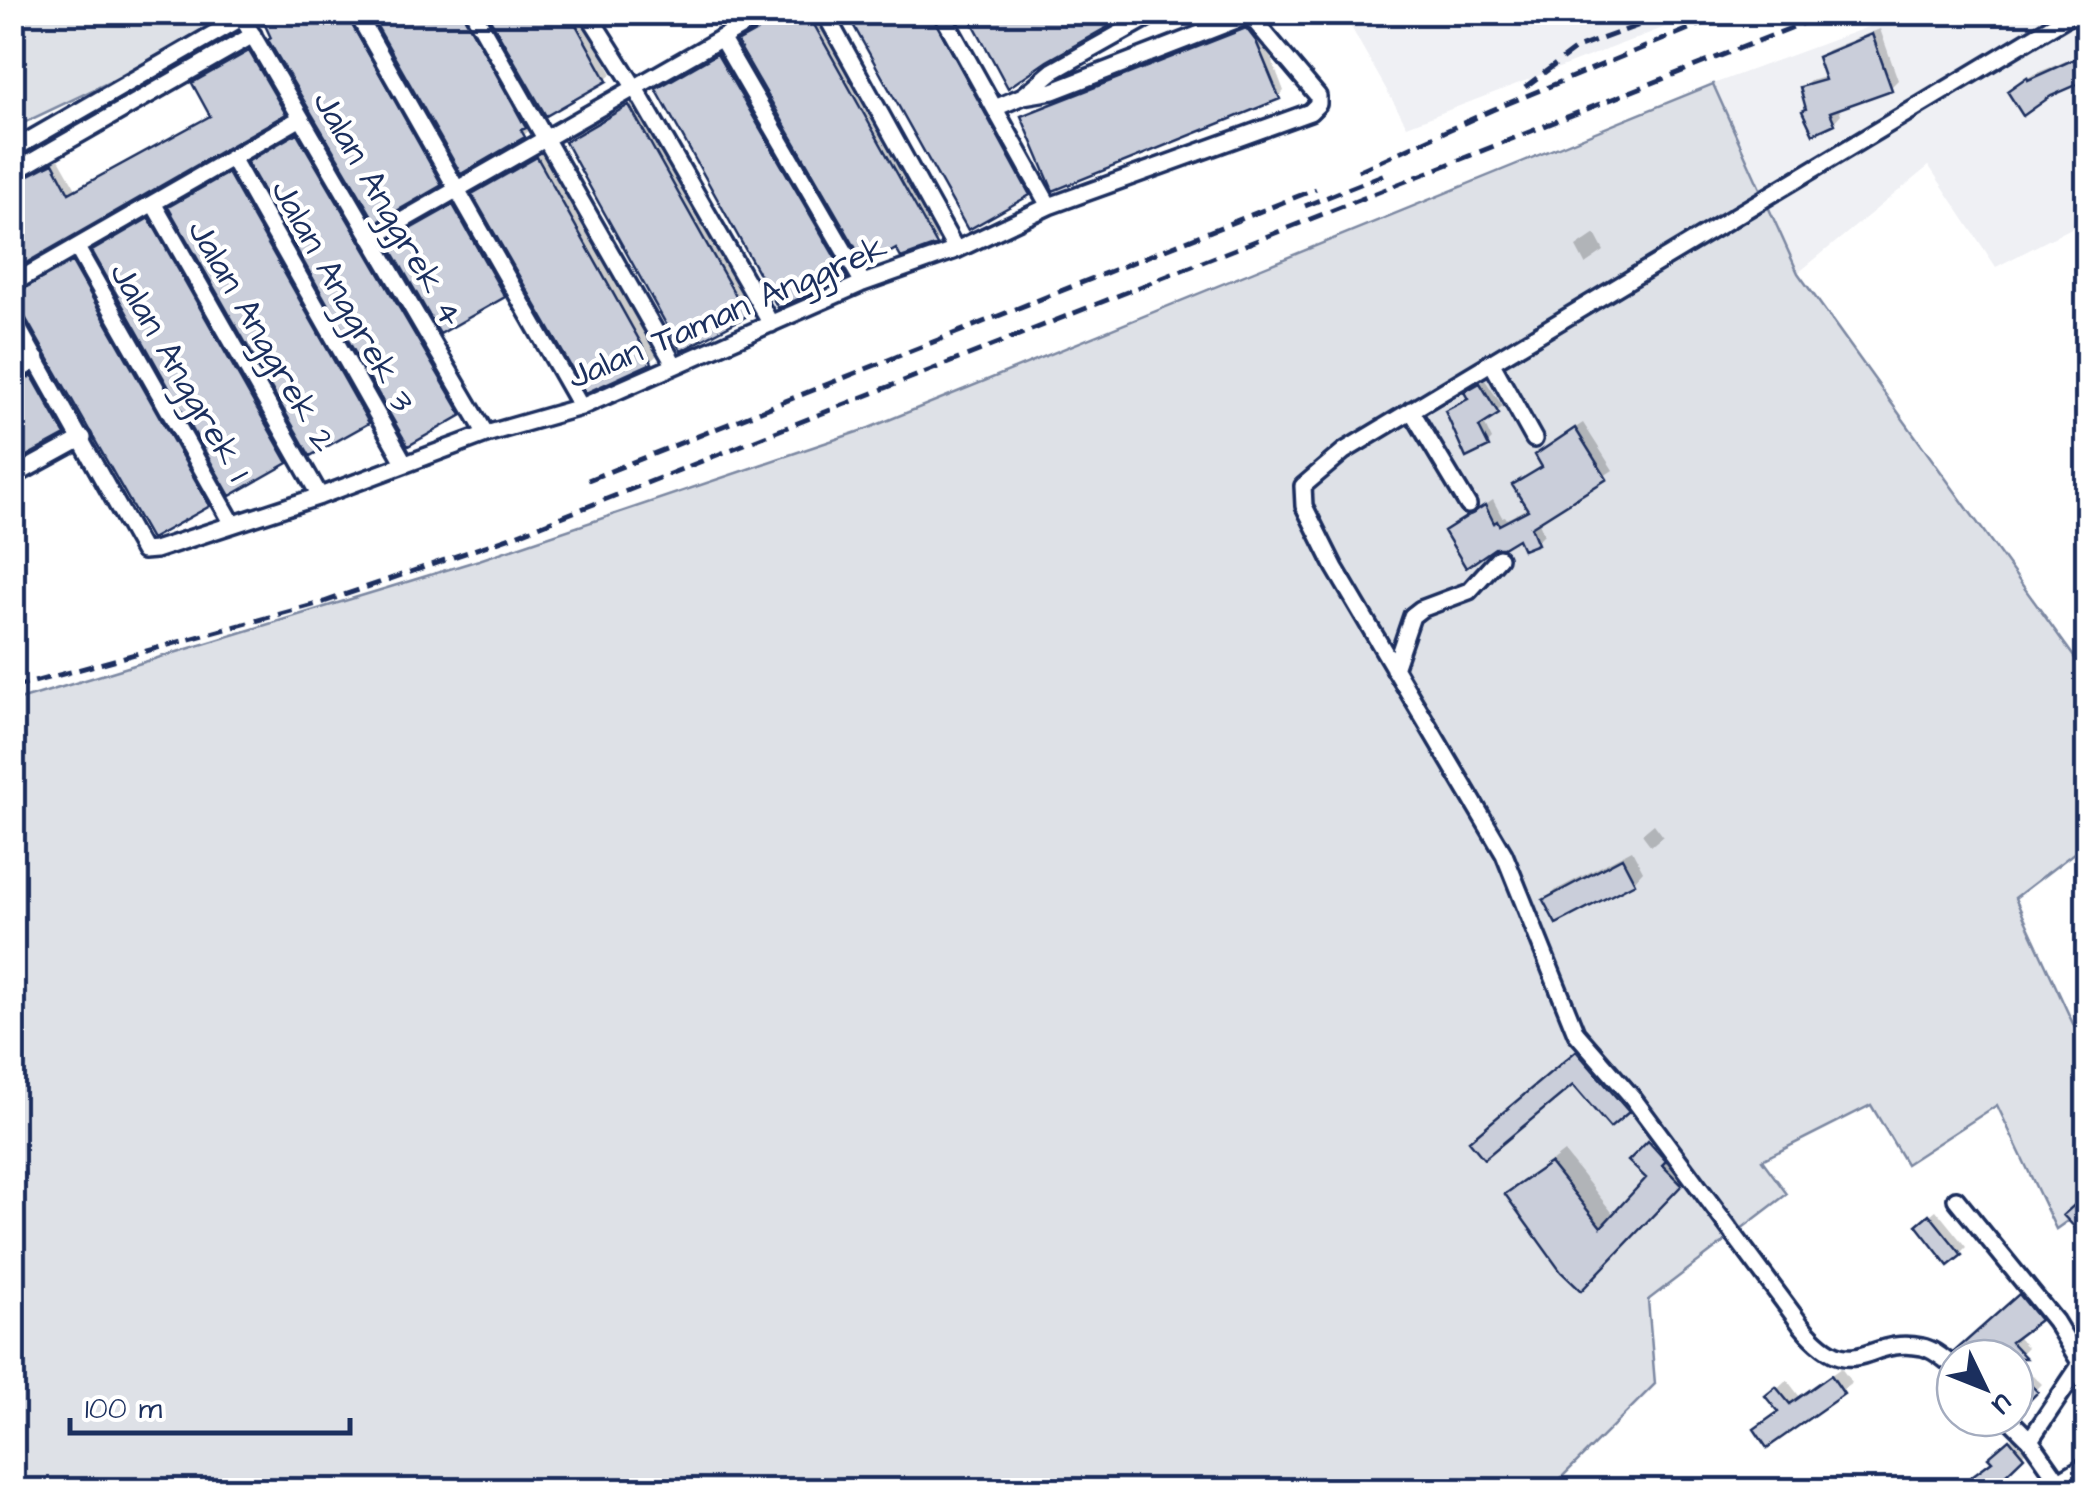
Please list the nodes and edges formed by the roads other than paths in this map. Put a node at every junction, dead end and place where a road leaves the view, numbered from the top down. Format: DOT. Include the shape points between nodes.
graph roads {
  1 [pos="356,12"];
  2 [pos="473,12"];
  3 [pos="587,12"];
  4 [pos="767,12"];
  5 [pos="824,12"];
  6 [pos="1158,12"];
  7 [pos="2075,12"];
  8 [pos="245,14"];
  9 [pos="1248,14"];
  10 [pos="947,15"];
  11 [pos="253,35"];
  12 [pos="721,38"];
  13 [pos="634,88"];
  14 [pos="1023,96"];
  15 [pos="995,108"];
  16 [pos="302,118"];
  17 [pos="546,139"];
  18 [pos="12,150"];
  19 [pos="232,158"];
  20 [pos="12,173"];
  21 [pos="458,189"];
  22 [pos="153,204"];
  23 [pos="1049,206"];
  24 [pos="372,238"];
  25 [pos="77,248"];
  26 [pos="956,250"];
  27 [pos="862,283"];
  28 [pos="12,284"];
  29 [pos="12,317"];
  30 [pos="771,324"];
  31 [pos="38,360"];
  32 [pos="1491,362"];
  33 [pos="674,364"];
  34 [pos="12,374"];
  35 [pos="581,407"];
  36 [pos="1411,410"];
  37 [pos="486,434"];
  38 [pos="82,438"];
  39 [pos="1534,439"];
  40 [pos="404,462"];
  41 [pos="12,478"];
  42 [pos="320,496"];
  43 [pos="1468,505"];
  44 [pos="233,524"];
  45 [pos="1499,558"];
  46 [pos="1394,669"];
  47 [pos="1956,1198"];
  48 [pos="1935,1353"];
  49 [pos="2084,1362"];
  50 [pos="2030,1440"];
  51 [pos="2088,1464"];
  52 [pos="2062,1486"];
  1 -- 21 [label="street"];
  2 -- 17 [label="street"];
  3 -- 13 [label="street"];
  4 -- 12 [label="street"];
  5 -- 26 [label="street"];
  6 -- 14 [label="street" via="1053,71"];
  7 -- 32 [label="street"];
  8 -- 11 [label="street, Jalan Anggrek 4"];
  8 -- 18 [label="street"];
  9 -- 14 [label="street" via="1053,92"];
  9 -- 23 [label="street, Jalan Taman Anggrek" via="1318,96 1310,112"];
  10 -- 15 [label="street"];
  11 -- 16 [label="street, Jalan Anggrek 4"];
  11 -- 20 [label="street"];
  12 -- 13 [label="street"];
  12 -- 27 [label="street"];
  13 -- 17 [label="street"];
  13 -- 30 [label="street"];
  14 -- 15 [label="street"];
  15 -- 23 [label="street"];
  16 -- 19 [label="street"];
  16 -- 24 [label="street, Jalan Anggrek 4"];
  17 -- 21 [label="street"];
  17 -- 33 [label="street"];
  19 -- 22 [label="street"];
  19 -- 40 [label="street, Jalan Anggrek 3"];
  21 -- 24 [label="street"];
  21 -- 35 [label="street"];
  22 -- 25 [label="street"];
  22 -- 42 [label="street, Jalan Anggrek 2"];
  23 -- 26 [label="street, Jalan Taman Anggrek"];
  24 -- 37 [label="street, Jalan Anggrek 4"];
  25 -- 28 [label="street"];
  25 -- 44 [label="street, Jalan Anggrek 1"];
  26 -- 27 [label="street, Jalan Taman Anggrek"];
  27 -- 30 [label="street, Jalan Taman Anggrek"];
  29 -- 31 [label="street"];
  30 -- 33 [label="street, Jalan Taman Anggrek"];
  31 -- 34 [label="street"];
  31 -- 38 [label="street"];
  32 -- 36 [label="street"];
  32 -- 39 [label="street"];
  33 -- 35 [label="street, Jalan Taman Anggrek"];
  35 -- 37 [label="street, Jalan Taman Anggrek"];
  36 -- 43 [label="street"];
  36 -- 46 [label="street" via="1318,470 1303,486 1302,499"];
  37 -- 40 [label="street, Jalan Taman Anggrek"];
  38 -- 41 [label="street"];
  38 -- 44 [label="street, Jalan Taman Anggrek" via="143,551"];
  40 -- 42 [label="street, Jalan Taman Anggrek"];
  42 -- 44 [label="street, Jalan Taman Anggrek"];
  45 -- 46 [label="street" via="1469,591 1412,616"];
  46 -- 48 [label="street" via="1504,854 1576,1033 1632,1097 1802,1325 1842,1358 1919,1346"];
  47 -- 49 [label="street"];
  49 -- 50 [label="street"];
  50 -- 52 [label="street"];
  51 -- 52 [label="street"];
}
